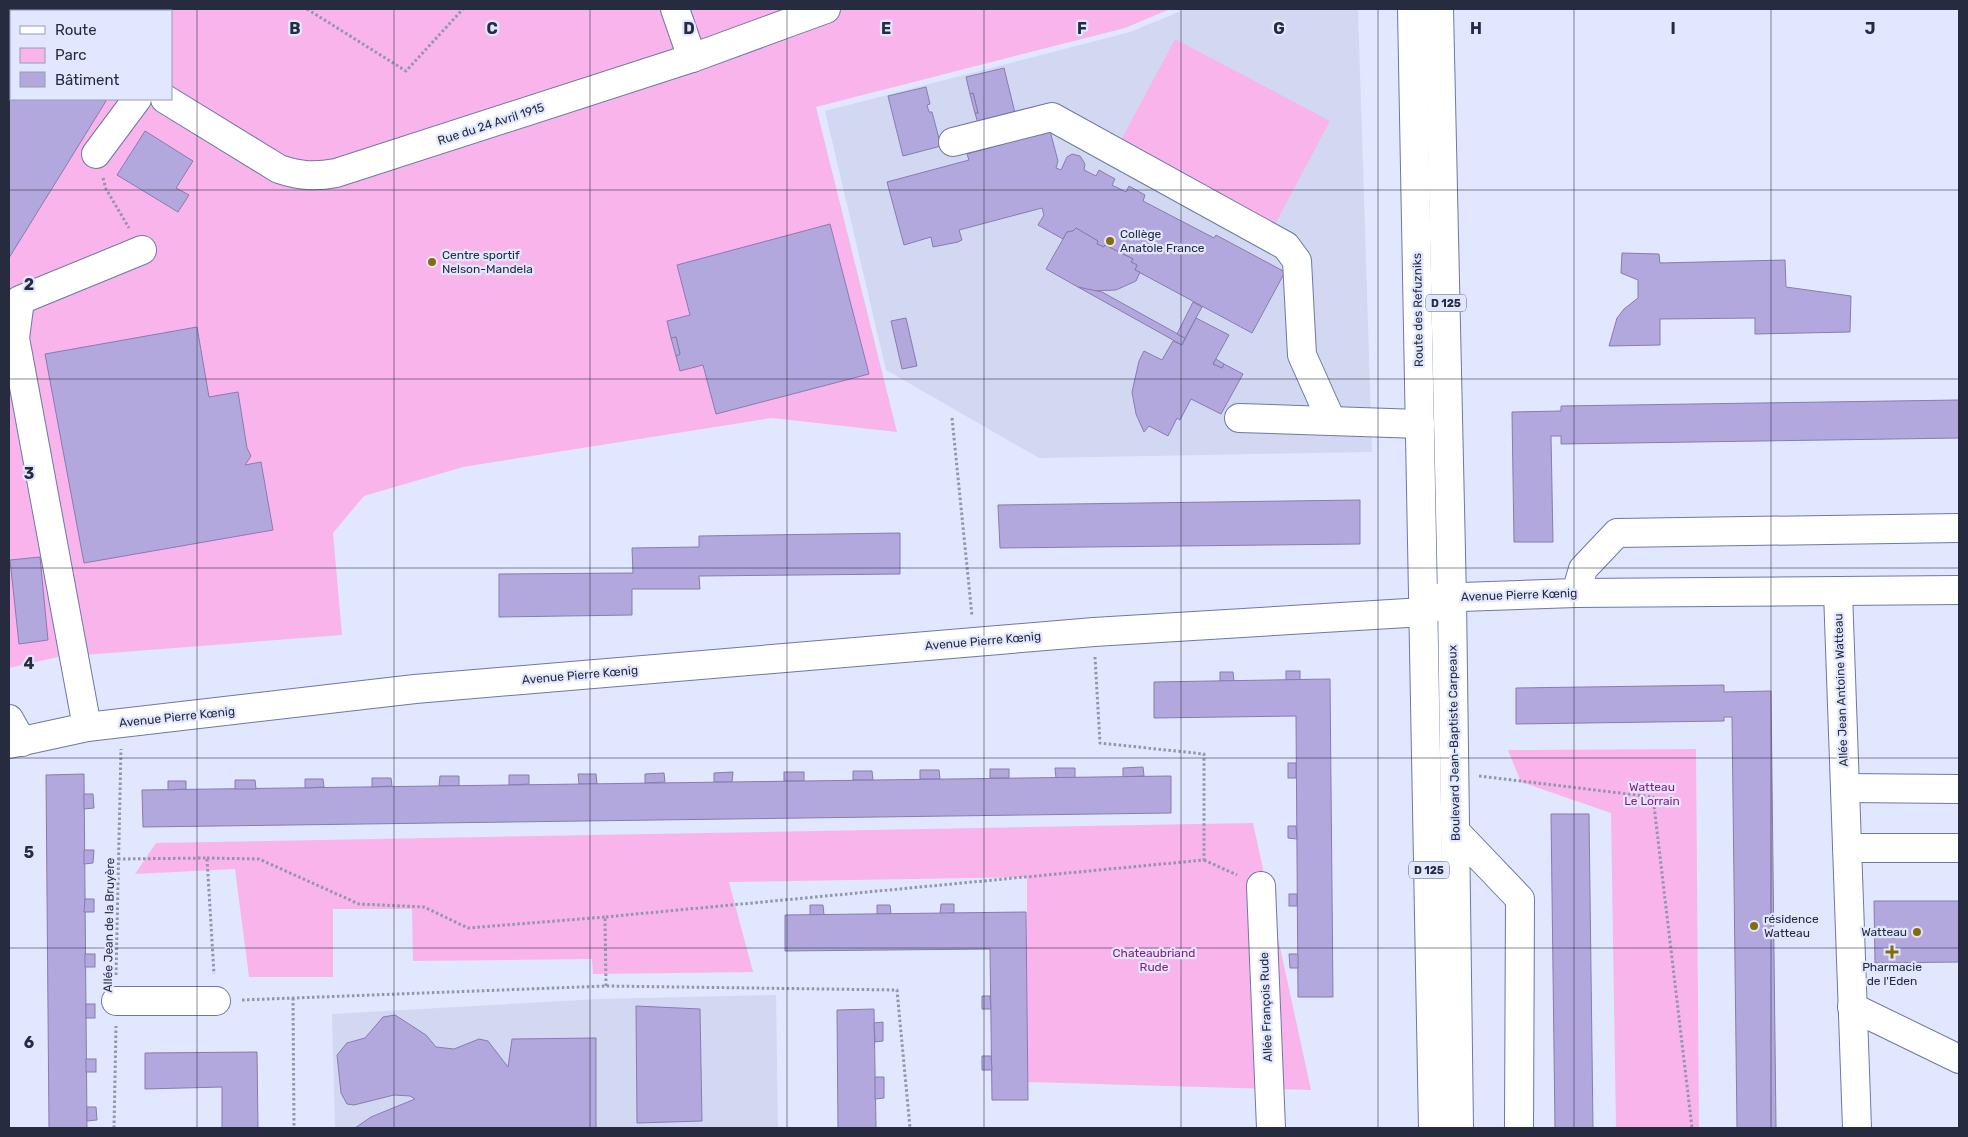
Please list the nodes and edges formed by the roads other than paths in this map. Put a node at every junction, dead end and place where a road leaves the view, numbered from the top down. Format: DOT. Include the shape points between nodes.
graph roads {
  1 [pos="674,9"];
  2 [pos="826,9"];
  3 [pos="1412,9"];
  4 [pos="1439,9"];
  5 [pos="692,58"];
  6 [pos="136,100"];
  7 [pos="168,100"];
  8 [pos="953,142"];
  9 [pos="96,154"];
  10 [pos="142,250"];
  11 [pos="1238,418"];
  12 [pos="1331,420"];
  13 [pos="1420,424"];
  14 [pos="1959,528"];
  15 [pos="1959,590"];
  16 [pos="1838,592"];
  17 [pos="1576,593"];
  18 [pos="1452,604"];
  19 [pos="1424,605"];
  20 [pos="87,726"];
  21 [pos="13,735"];
  22 [pos="1845,788"];
  23 [pos="1959,789"];
  24 [pos="1455,831"];
  25 [pos="1847,848"];
  26 [pos="1959,848"];
  27 [pos="1261,886"];
  28 [pos="116,1001"];
  29 [pos="216,1001"];
  30 [pos="1852,1007"];
  31 [pos="1959,1059"];
  32 [pos="1271,1128"];
  33 [pos="1433,1128"];
  34 [pos="1460,1128"];
  35 [pos="1519,1128"];
  36 [pos="1857,1128"];
  1 -- 5 [label="street"];
  2 -- 5 [label="street, Rue du 24 Avril 1915"];
  3 -- 13 [label="street, Route des Refuzniks"];
  4 -- 18 [label="street, D 125"];
  5 -- 7 [label="street, Rue du 24 Avril 1915" via="336,173 314,177 298,176 279,169"];
  6 -- 9 [label="street"];
  8 -- 12 [label="street" via="1052,118 1286,246 1296,261 1302,355"];
  10 -- 20 [label="street" via="20,300 16,326 15,338"];
  11 -- 12 [label="street"];
  12 -- 13 [label="street"];
  13 -- 19 [label="street, Route des Refuzniks"];
  14 -- 17 [label="street" via="1617,533 1583,569"];
  15 -- 16 [label="street, Avenue Pierre Kœnig"];
  16 -- 17 [label="street, Avenue Pierre Kœnig"];
  16 -- 22 [label="street, Allée Jean Antoine Watteau"];
  17 -- 18 [label="street, Avenue Pierre Kœnig"];
  18 -- 19 [label="street, Avenue Pierre Kœnig"];
  18 -- 24 [label="street, Boulevard Jean-Baptiste Carpeaux / D 125"];
  19 -- 20 [label="street, Avenue Pierre Kœnig" via="415,690"];
  19 -- 33 [label="street, D 125"];
  20 -- 21 [label="street, Avenue Pierre Kœnig"];
  22 -- 23 [label="street"];
  22 -- 25 [label="street, Allée Jean Antoine Watteau"];
  24 -- 34 [label="street, Boulevard Jean-Baptiste Carpeaux / D 125"];
  24 -- 35 [label="street" via="1520,899"];
  25 -- 26 [label="street"];
  25 -- 30 [label="street, Allée Jean Antoine Watteau"];
  27 -- 32 [label="street, Allée François Rude"];
  28 -- 29 [label="street"];
  30 -- 31 [label="street"];
  30 -- 36 [label="street, Allée Jean Antoine Watteau"];
}
